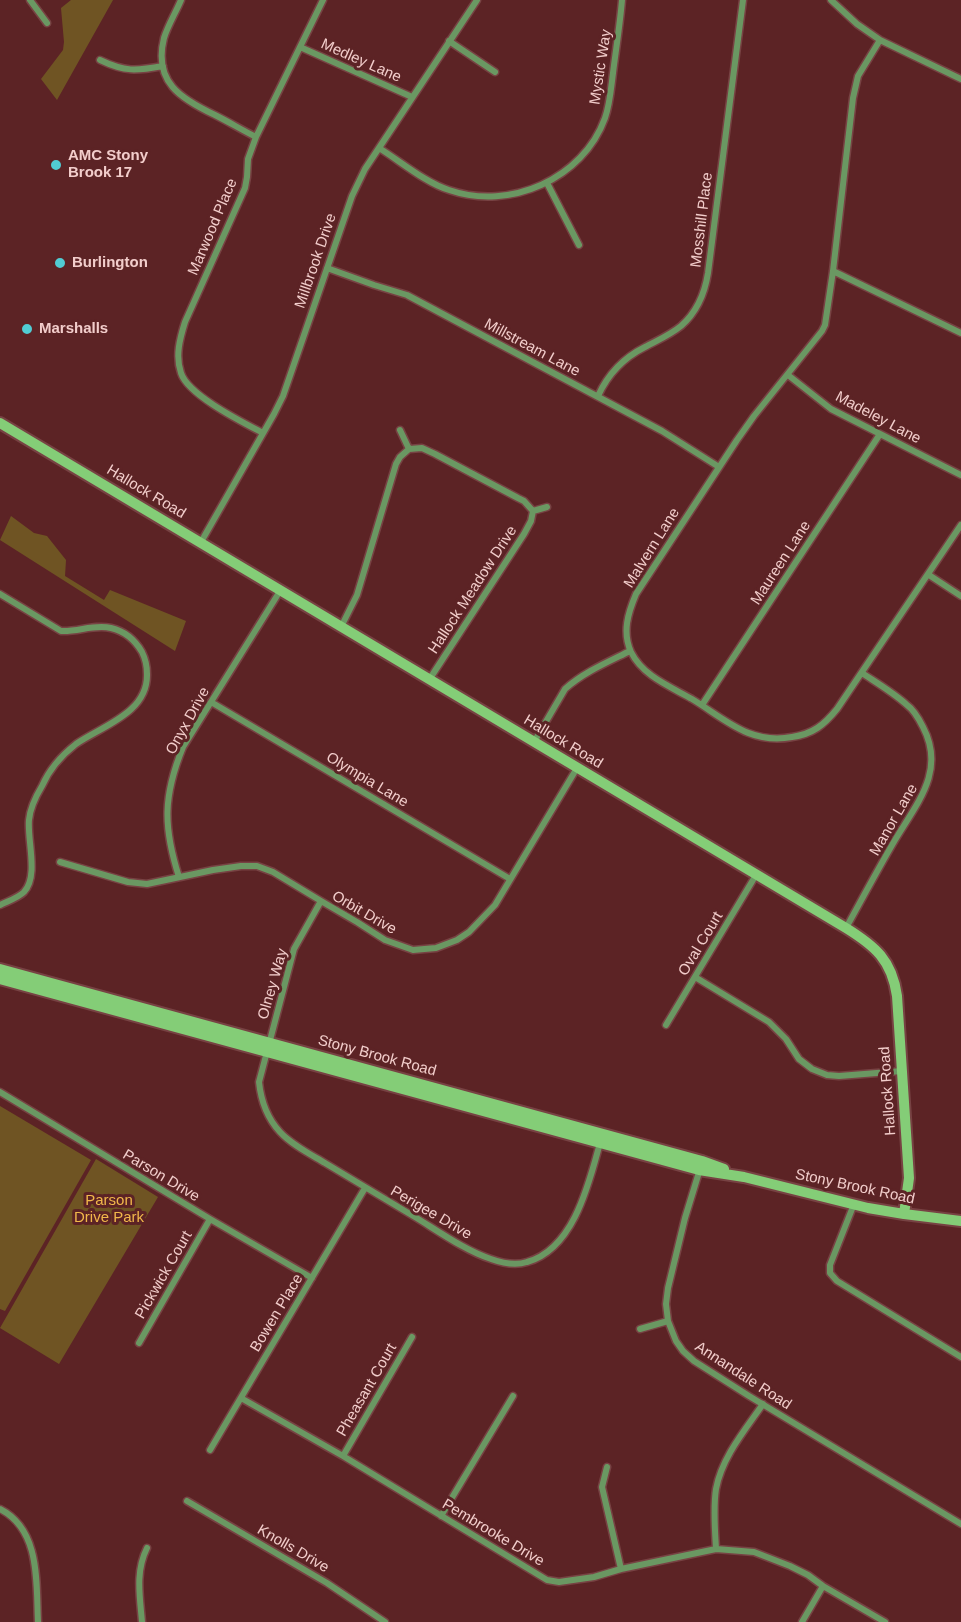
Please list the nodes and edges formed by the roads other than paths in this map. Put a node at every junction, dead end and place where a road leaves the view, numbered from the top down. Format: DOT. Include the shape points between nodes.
graph roads {
  1 [pos="30,0"];
  2 [pos="182,0"];
  3 [pos="323,0"];
  4 [pos="477,0"];
  5 [pos="622,0"];
  6 [pos="743,0"];
  7 [pos="831,0"];
  8 [pos="47,23"];
  9 [pos="880,40"];
  10 [pos="449,41"];
  11 [pos="300,46"];
  12 [pos="100,60"];
  13 [pos="163,66"];
  14 [pos="495,72"];
  15 [pos="961,80"];
  16 [pos="412,97"];
  17 [pos="256,137"];
  18 [pos="379,148"];
  19 [pos="547,183"];
  20 [pos="579,245"];
  21 [pos="327,268"];
  22 [pos="833,271"];
  23 [pos="961,333"];
  24 [pos="788,375"];
  25 [pos="598,396"];
  26 [pos="0,423"];
  27 [pos="400,430"];
  28 [pos="263,434"];
  29 [pos="880,434"];
  30 [pos="409,449"];
  31 [pos="719,467"];
  32 [pos="961,475"];
  33 [pos="547,507"];
  34 [pos="533,511"];
  35 [pos="961,525"];
  36 [pos="201,542"];
  37 [pos="928,574"];
  38 [pos="280,591"];
  39 [pos="0,594"];
  40 [pos="961,596"];
  41 [pos="341,627"];
  42 [pos="630,651"];
  43 [pos="862,673"];
  44 [pos="429,680"];
  45 [pos="211,702"];
  46 [pos="702,705"];
  47 [pos="534,742"];
  48 [pos="577,768"];
  49 [pos="60,862"];
  50 [pos="756,874"];
  51 [pos="179,877"];
  52 [pos="510,879"];
  53 [pos="321,901"];
  54 [pos="0,905"];
  55 [pos="846,928"];
  56 [pos="0,969"];
  57 [pos="695,977"];
  58 [pos="0,979"];
  59 [pos="118,1006"];
  60 [pos="666,1025"];
  61 [pos="267,1047"];
  62 [pos="902,1071"];
  63 [pos="0,1092"];
  64 [pos="601,1138"];
  65 [pos="701,1166"];
  66 [pos="365,1188"];
  67 [pos="854,1204"];
  68 [pos="904,1214"];
  69 [pos="210,1219"];
  70 [pos="961,1221"];
  71 [pos="312,1278"];
  72 [pos="668,1322"];
  73 [pos="640,1329"];
  74 [pos="412,1337"];
  75 [pos="139,1343"];
  76 [pos="961,1356"];
  77 [pos="513,1396"];
  78 [pos="241,1398"];
  79 [pos="763,1404"];
  80 [pos="210,1450"];
  81 [pos="343,1456"];
  82 [pos="607,1467"];
  83 [pos="187,1501"];
  84 [pos="0,1509"];
  85 [pos="441,1516"];
  86 [pos="961,1524"];
  87 [pos="147,1548"];
  88 [pos="716,1549"];
  89 [pos="621,1569"];
  90 [pos="823,1586"];
  91 [pos="38,1622"];
  92 [pos="142,1622"];
  93 [pos="385,1622"];
  94 [pos="802,1622"];
  95 [pos="885,1622"];
  1 -- 8 [label="street"];
  2 -- 13 [label="street" via="164,40"];
  3 -- 11 [label="street, Marwood Place"];
  4 -- 10 [label="street, Millbrook Drive"];
  5 -- 19 [label="street, Mystic Way" via="611,90 600,130 569,169"];
  6 -- 25 [label="street, Mosshill Place" via="708,273 701,298 681,326 620,363"];
  7 -- 9 [label="street"];
  9 -- 15 [label="street"];
  9 -- 22 [label="street, Malvern Lane" via="858,76 853,98"];
  10 -- 14 [label="street"];
  10 -- 16 [label="street, Millbrook Drive"];
  11 -- 16 [label="street, Medley Lane"];
  11 -- 17 [label="street, Marwood Place"];
  12 -- 13 [label="street" via="130,70"];
  13 -- 17 [label="street" via="181,97"];
  16 -- 18 [label="street, Millbrook Drive"];
  17 -- 28 [label="street, Marwood Place" via="248,159 245,188 185,322 179,351 186,384"];
  18 -- 19 [label="street, Mystic Way" via="441,187 464,194 519,193"];
  18 -- 21 [label="street, Millbrook Drive" via="352,196"];
  19 -- 20 [label="street"];
  21 -- 25 [label="street, Millstream Lane" via="407,295"];
  21 -- 28 [label="street, Millbrook Drive" via="283,396"];
  22 -- 23 [label="street"];
  22 -- 24 [label="street, Malvern Lane" via="825,325"];
  24 -- 29 [label="street, Madeley Lane" via="831,409"];
  24 -- 31 [label="street, Malvern Lane"];
  25 -- 31 [label="street, Millstream Lane"];
  26 -- 36 [label="street, Hallock Road"];
  27 -- 30 [label="street"];
  28 -- 36 [label="street, Millbrook Drive"];
  29 -- 32 [label="street, Madeley Lane"];
  29 -- 46 [label="street, Maureen Lane"];
  30 -- 34 [label="street" via="422,448 435,454 518,498"];
  30 -- 41 [label="street" via="396,464 357,596"];
  31 -- 42 [label="street, Malvern Lane" via="636,594 626,623"];
  33 -- 34 [label="street"];
  34 -- 44 [label="street, Hallock Meadow Drive" via="524,534"];
  35 -- 37 [label="street"];
  36 -- 38 [label="street, Hallock Road"];
  37 -- 40 [label="street"];
  37 -- 43 [label="street"];
  38 -- 41 [label="street, Hallock Road"];
  38 -- 45 [label="street, Onyx Drive"];
  39 -- 54 [label="street" via="61,631 100,626 124,633 142,651 147,663 143,696 136,704 124,716 75,745 46,777 29,820 30,881 19,897"];
  41 -- 44 [label="street, Hallock Road"];
  42 -- 46 [label="street" via="645,672"];
  42 -- 47 [label="street" via="565,689"];
  43 -- 46 [label="street" via="824,724 803,735 778,739 753,736"];
  43 -- 55 [label="street, Manor Lane" via="907,705 920,722 929,738 931,771 922,797"];
  44 -- 47 [label="street, Hallock Road"];
  45 -- 51 [label="street, Onyx Drive" via="183,747 171,785 168,833"];
  45 -- 52 [label="street, Olympia Lane"];
  47 -- 48 [label="street, Hallock Road"];
  48 -- 50 [label="street, Hallock Road"];
  48 -- 52 [label="street, Orbit Drive"];
  49 -- 51 [label="street, Orbit Drive" via="140,884"];
  50 -- 55 [label="street, Hallock Road"];
  50 -- 57 [label="street, Oval Court"];
  51 -- 53 [label="street, Orbit Drive" via="228,867 257,866"];
  52 -- 53 [label="street, Orbit Drive" via="495,905 469,932 443,946 423,950 385,940"];
  53 -- 61 [label="street, Olney Way" via="294,949"];
  55 -- 62 [label="street, Hallock Road" via="874,947 892,975"];
  56 -- 59 [label="street, Stony Brook Road"];
  57 -- 60 [label="street, Oval Court"];
  57 -- 62 [label="street" via="769,1022 812,1069 839,1077"];
  58 -- 59 [label="street, Stony Brook Road"];
  59 -- 61 [label="street, Stony Brook Road"];
  61 -- 64 [label="street, Stony Brook Road"];
  61 -- 66 [label="street, Perigee Drive" via="259,1082 264,1108 272,1122 297,1146"];
  62 -- 68 [label="street, Hallock Road" via="909,1178"];
  63 -- 69 [label="street, Parson Drive"];
  64 -- 65 [label="street, Stony Brook Road"];
  64 -- 66 [label="street, Perigee Drive" via="584,1198 566,1229 555,1245 526,1263 505,1263 478,1254"];
  65 -- 67 [label="street, Stony Brook Road"];
  65 -- 72 [label="street, Annandale Road" via="668,1288"];
  66 -- 71 [label="street, Bowen Place"];
  67 -- 68 [label="street, Stony Brook Road"];
  67 -- 76 [label="street" via="830,1274"];
  68 -- 70 [label="street, Stony Brook Road"];
  69 -- 71 [label="street, Parson Drive"];
  69 -- 75 [label="street, Pickwick Court"];
  71 -- 78 [label="street, Bowen Place"];
  72 -- 73 [label="street"];
  72 -- 79 [label="street, Annandale Road" via="676,1341 694,1361"];
  74 -- 81 [label="street, Pheasant Court"];
  77 -- 85 [label="street"];
  78 -- 80 [label="street, Bowen Place"];
  78 -- 81 [label="street, Pembrooke Drive"];
  79 -- 86 [label="street, Annandale Road"];
  79 -- 88 [label="street" via="722,1470 716,1490"];
  81 -- 85 [label="street, Pembrooke Drive"];
  82 -- 89 [label="street" via="602,1488"];
  83 -- 93 [label="street, Knolls Drive" via="327,1583"];
  84 -- 91 [label="street" via="21,1525 31,1548"];
  85 -- 89 [label="street, Pembrooke Drive" via="547,1580 570,1581"];
  87 -- 92 [label="street" via="139,1581"];
  88 -- 89 [label="street, Pembrooke Drive"];
  88 -- 90 [label="street, Pembrooke Drive" via="754,1552 790,1566"];
  90 -- 94 [label="street"];
  90 -- 95 [label="street, Pembrooke Drive"];
}
